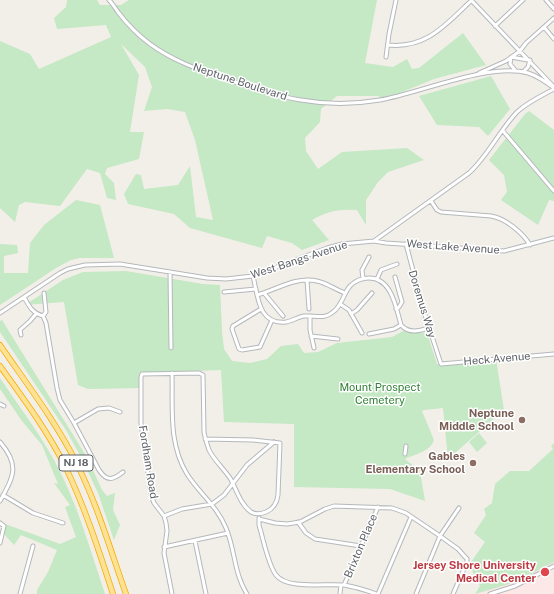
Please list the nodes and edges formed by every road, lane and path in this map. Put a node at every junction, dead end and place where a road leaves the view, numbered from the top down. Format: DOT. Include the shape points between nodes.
graph roads {
  1 [pos="396,0"];
  2 [pos="472,0"];
  3 [pos="523,0"];
  4 [pos="546,0"];
  5 [pos="110,1"];
  6 [pos="554,8"];
  7 [pos="554,18"];
  8 [pos="495,26"];
  9 [pos="544,27"];
  10 [pos="554,39"];
  11 [pos="388,45"];
  12 [pos="520,51"];
  13 [pos="386,57"];
  14 [pos="511,58"];
  15 [pos="530,60"];
  16 [pos="515,71"];
  17 [pos="523,72"];
  18 [pos="472,76"];
  19 [pos="554,88"];
  20 [pos="503,131"];
  21 [pos="554,191"];
  22 [pos="431,201"];
  23 [pos="554,238"];
  24 [pos="374,241"];
  25 [pos="406,244"];
  26 [pos="530,245"];
  27 [pos="369,257"];
  28 [pos="397,264"];
  29 [pos="170,272"];
  30 [pos="253,276"];
  31 [pos="395,277"];
  32 [pos="363,279"];
  33 [pos="377,279"];
  34 [pos="307,280"];
  35 [pos="256,289"];
  36 [pos="224,292"];
  37 [pos="44,293"];
  38 [pos="264,293"];
  39 [pos="345,293"];
  40 [pos="372,293"];
  41 [pos="257,295"];
  42 [pos="24,297"];
  43 [pos="340,304"];
  44 [pos="261,309"];
  45 [pos="309,309"];
  46 [pos="396,309"];
  47 [pos="0,313"];
  48 [pos="36,314"];
  49 [pos="351,314"];
  50 [pos="43,316"];
  51 [pos="283,316"];
  52 [pos="310,316"];
  53 [pos="272,320"];
  54 [pos="401,325"];
  55 [pos="429,328"];
  56 [pos="362,333"];
  57 [pos="369,334"];
  58 [pos="21,335"];
  59 [pos="312,336"];
  60 [pos="338,339"];
  61 [pos="0,345"];
  62 [pos="171,348"];
  63 [pos="314,348"];
  64 [pos="554,354"];
  65 [pos="440,364"];
  66 [pos="0,366"];
  67 [pos="172,373"];
  68 [pos="0,404"];
  69 [pos="4,406"];
  70 [pos="120,412"];
  71 [pos="74,423"];
  72 [pos="206,439"];
  73 [pos="0,442"];
  74 [pos="274,442"];
  75 [pos="406,446"];
  76 [pos="406,454"];
  77 [pos="123,472"];
  78 [pos="233,484"];
  79 [pos="3,495"];
  80 [pos="0,501"];
  81 [pos="212,504"];
  82 [pos="378,507"];
  83 [pos="459,508"];
  84 [pos="258,514"];
  85 [pos="164,516"];
  86 [pos="411,516"];
  87 [pos="259,519"];
  88 [pos="298,522"];
  89 [pos="0,523"];
  90 [pos="63,524"];
  91 [pos="228,533"];
  92 [pos="440,536"];
  93 [pos="195,541"];
  94 [pos="0,543"];
  95 [pos="33,546"];
  96 [pos="361,546"];
  97 [pos="164,547"];
  98 [pos="554,566"];
  99 [pos="342,585"];
  100 [pos="20,594"];
  101 [pos="114,594"];
  102 [pos="126,594"];
  103 [pos="172,594"];
  104 [pos="206,594"];
  105 [pos="247,594"];
  106 [pos="340,594"];
  107 [pos="377,594"];
  108 [pos="416,594"];
  109 [pos="453,594"];
  110 [pos="490,594"];
  1 -- 11 [label="street"];
  2 -- 8 [label="street"];
  2 -- 11 [label="street" via="426,39 408,45"];
  3 -- 8 [label="street"];
  4 -- 6 [label="street"];
  5 -- 18 [label="street, Neptune Boulevard" via="141,37 176,60 286,98 325,103 366,102"];
  7 -- 9 [label="street"];
  8 -- 12 [label="street"];
  9 -- 10 [label="street"];
  9 -- 12 [label="street"];
  11 -- 13 [label="street"];
  12 -- 14 [label="street"];
  12 -- 15 [label="street"];
  14 -- 15 [label="street"];
  14 -- 16 [label="street" via="510,64"];
  14 -- 18 [label="street"];
  15 -- 17 [label="street"];
  15 -- 19 [label="street"];
  16 -- 17 [label="street, Neptune Boulevard"];
  16 -- 18 [label="street, Neptune Boulevard"];
  17 -- 19 [label="street, Neptune Boulevard" via="538,77"];
  19 -- 20 [label="street, West Bangs Avenue" via="516,113"];
  20 -- 21 [label="street"];
  20 -- 22 [label="street, West Bangs Avenue" via="475,167"];
  22 -- 24 [label="street, West Bangs Avenue"];
  22 -- 26 [label="street" via="441,212 499,218 525,237"];
  23 -- 26 [label="street, West Lake Avenue"];
  24 -- 25 [label="street, West Lake Avenue"];
  24 -- 30 [label="street, West Bangs Avenue" via="326,248"];
  25 -- 26 [label="street, West Lake Avenue" via="504,251"];
  25 -- 55 [label="street, Doremus Way"];
  27 -- 32 [label="street" via="362,270"];
  28 -- 33 [label="street" via="381,270"];
  29 -- 30 [label="street, West Bangs Avenue" via="226,279"];
  29 -- 42 [label="street, West Bangs Avenue" via="120,264 85,265 68,269"];
  29 -- 62 [label="street"];
  30 -- 35 [label="street"];
  31 -- 46 [label="street" via="402,302"];
  32 -- 33 [label="street"];
  32 -- 39 [label="street" via="350,286"];
  33 -- 46 [label="street" via="389,289"];
  34 -- 38 [label="street"];
  34 -- 39 [label="street" via="320,282"];
  34 -- 45 [label="street"];
  35 -- 36 [label="street"];
  35 -- 41 [label="street"];
  37 -- 50 [label="street" via="46,312"];
  38 -- 41 [label="street"];
  38 -- 51 [label="street"];
  39 -- 43 [label="street"];
  40 -- 49 [label="street"];
  41 -- 44 [label="street"];
  42 -- 47 [label="street, West Bangs Avenue"];
  42 -- 48 [label="street"];
  43 -- 49 [label="street"];
  43 -- 52 [label="street" via="329,315"];
  44 -- 53 [label="street"];
  44 -- 53 [label="street" via="233,326 239,349 260,347"];
  46 -- 54 [label="street"];
  48 -- 50 [label="street"];
  48 -- 58 [label="street" via="20,330"];
  49 -- 56 [label="street"];
  50 -- 71 [label="street" via="57,392"];
  52 -- 53 [label="street" via="286,322"];
  52 -- 59 [label="street"];
  54 -- 55 [label="street" via="412,332"];
  54 -- 57 [label="street"];
  55 -- 65 [label="street, Doremus Way"];
  59 -- 60 [label="street"];
  59 -- 63 [label="street"];
  61 -- 102 [label="highway, NJ 18" via="54,424 75,460 95,505"];
  64 -- 65 [label="street, Heck Avenue"];
  66 -- 101 [label="highway, NJ 18" via="41,425 64,465 83,507"];
  67 -- 72 [label="street" via="201,373 203,376"];
  67 -- 81 [label="street" via="173,432 177,452 188,475"];
  67 -- 85 [label="street, Fordham Road" via="142,374 141,377 142,423 151,495"];
  68 -- 69 [label="street"];
  70 -- 71 [label="street" via="109,408 98,409"];
  71 -- 77 [label="street" via="101,474 114,479"];
  72 -- 74 [label="street"];
  72 -- 78 [label="street" via="212,454"];
  73 -- 79 [label="street" via="10,453 14,472"];
  74 -- 78 [label="street" via="247,465"];
  74 -- 84 [label="street" via="280,443 277,500 271,509"];
  75 -- 76 [label="street"];
  78 -- 81 [label="street"];
  78 -- 84 [label="street" via="245,505 252,513"];
  79 -- 80 [label="street"];
  79 -- 90 [label="street" via="33,514"];
  81 -- 85 [label="street" via="182,509"];
  81 -- 91 [label="street"];
  82 -- 86 [label="street" via="396,509"];
  82 -- 88 [label="street" via="334,506"];
  82 -- 96 [label="street, Brixton Place"];
  83 -- 92 [label="street"];
  84 -- 87 [label="street"];
  85 -- 97 [label="street, Fordham Road" via="167,531"];
  86 -- 92 [label="street"];
  86 -- 107 [label="street"];
  87 -- 88 [label="street" via="279,524"];
  87 -- 99 [label="street" via="272,568 279,579 293,584"];
  88 -- 96 [label="street" via="306,534 315,540"];
  89 -- 94 [label="street" via="4,525"];
  91 -- 93 [label="street"];
  91 -- 105 [label="street" via="239,579"];
  92 -- 108 [label="street"];
  92 -- 109 [label="street" via="458,549 467,562"];
  93 -- 97 [label="street"];
  93 -- 104 [label="street"];
  95 -- 100 [label="street"];
  96 -- 99 [label="street, Brixton Place"];
  97 -- 103 [label="street, Fordham Road"];
  98 -- 110 [label="street" via="515,586"];
  99 -- 106 [label="street, Brixton Place"];
  99 -- 107 [label="street"];
}
